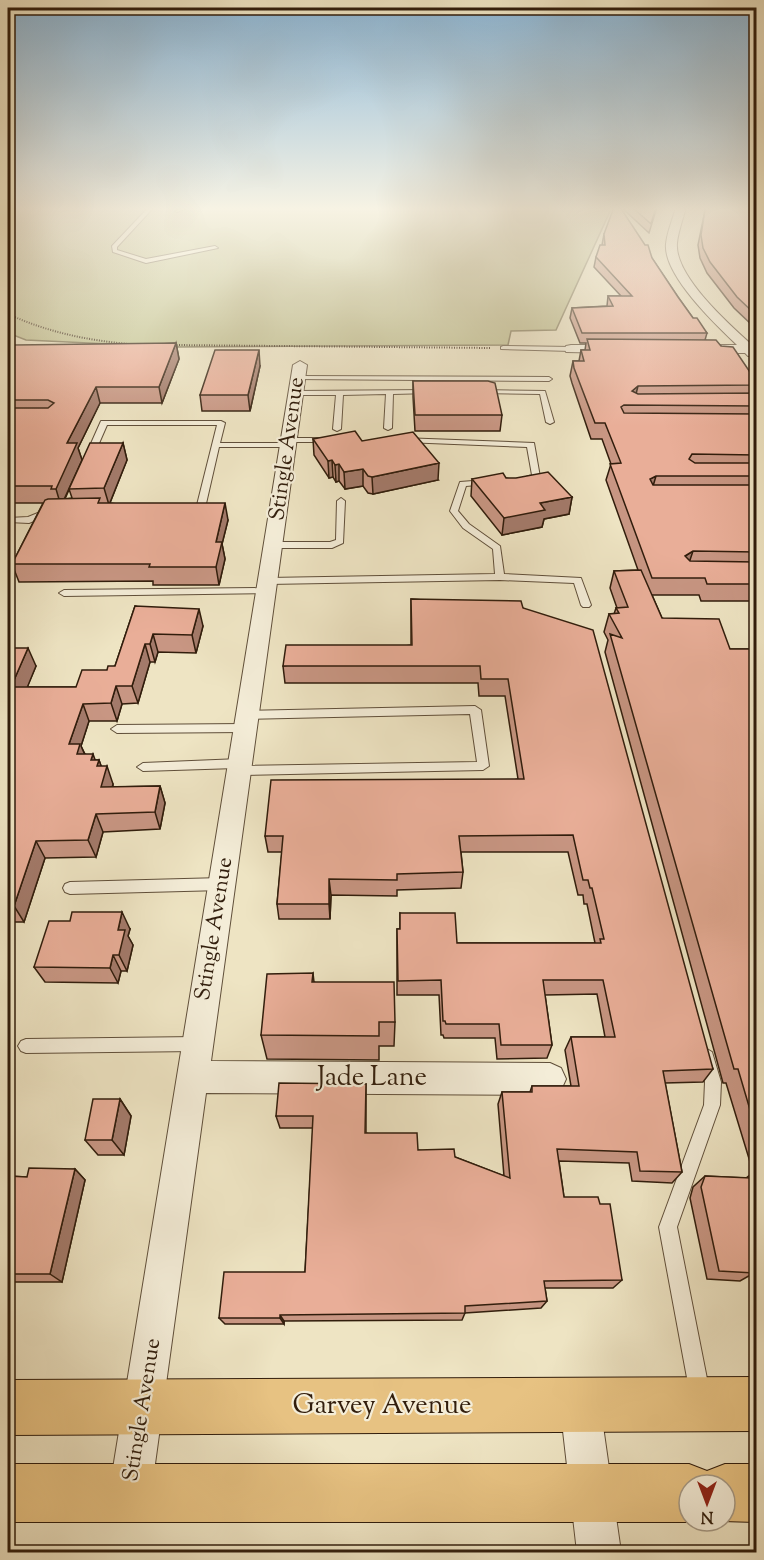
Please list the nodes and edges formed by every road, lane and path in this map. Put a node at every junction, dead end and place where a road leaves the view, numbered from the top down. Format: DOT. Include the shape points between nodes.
graph roads {
  1 [pos="686,280"];
  2 [pos="8,314"];
  3 [pos="132,345"];
  4 [pos="174,345"];
  5 [pos="503,348"];
  6 [pos="571,349"];
  7 [pos="629,349"];
  8 [pos="688,349"];
  9 [pos="754,352"];
  10 [pos="298,379"];
  11 [pos="549,379"];
  12 [pos="340,392"];
  13 [pos="390,392"];
  14 [pos="437,392"];
  15 [pos="472,392"];
  16 [pos="550,422"];
  17 [pos="388,428"];
  18 [pos="338,429"];
  19 [pos="342,440"];
  20 [pos="396,440"];
  21 [pos="289,442"];
  22 [pos="216,445"];
  23 [pos="85,467"];
  24 [pos="515,479"];
  25 [pos="494,481"];
  26 [pos="341,501"];
  27 [pos="178,508"];
  28 [pos="59,510"];
  29 [pos="8,520"];
  30 [pos="274,545"];
  31 [pos="500,577"];
  32 [pos="268,586"];
  33 [pos="64,593"];
  34 [pos="586,605"];
  35 [pos="246,721"];
  36 [pos="117,729"];
  37 [pos="143,767"];
  38 [pos="240,767"];
  39 [pos="222,884"];
  40 [pos="70,888"];
  41 [pos="198,1044"];
  42 [pos="26,1046"];
  43 [pos="704,1047"];
  44 [pos="193,1077"];
  45 [pos="550,1079"];
  46 [pos="702,1404"];
  47 [pos="756,1404"];
  48 [pos="580,1405"];
  49 [pos="8,1408"];
  50 [pos="143,1408"];
  51 [pos="8,1493"];
  52 [pos="130,1493"];
  53 [pos="591,1493"];
  54 [pos="677,1493"];
  55 [pos="737,1493"];
  56 [pos="756,1493"];
  57 [pos="599,1552"];
  1 -- 9 [label="street" via="708,311"];
  2 -- 3 [label="path" via="40,330"];
  4 -- 5 [label="path"];
  5 -- 6 [label="lane"];
  6 -- 7 [label="street"];
  8 -- 9 [label="street"];
  10 -- 11 [label="lane"];
  10 -- 12 [label="lane"];
  10 -- 21 [label="street, Stingle Avenue"];
  12 -- 13 [label="lane"];
  12 -- 18 [label="lane"];
  13 -- 14 [label="lane"];
  13 -- 17 [label="lane"];
  15 -- 16 [label="lane" via="543,392"];
  19 -- 21 [label="lane"];
  20 -- 24 [label="lane" via="531,445 536,477"];
  21 -- 22 [label="lane"];
  21 -- 30 [label="street, Stingle Avenue"];
  22 -- 23 [label="lane" via="221,423 104,423"];
  22 -- 27 [label="lane" via="201,508"];
  25 -- 31 [label="lane" via="463,484 454,511 466,526 497,548"];
  26 -- 30 [label="lane" via="340,541 332,545"];
  28 -- 29 [label="lane" via="28,520"];
  30 -- 32 [label="street, Stingle Avenue"];
  31 -- 32 [label="lane"];
  31 -- 34 [label="lane" via="578,580"];
  32 -- 33 [label="lane"];
  32 -- 35 [label="street, Stingle Avenue"];
  35 -- 36 [label="lane"];
  35 -- 38 [label="street, Stingle Avenue"];
  35 -- 38 [label="lane" via="475,710 483,766"];
  37 -- 38 [label="lane"];
  38 -- 39 [label="street, Stingle Avenue"];
  39 -- 40 [label="lane"];
  39 -- 41 [label="street, Stingle Avenue"];
  41 -- 42 [label="lane"];
  41 -- 44 [label="street, Stingle Avenue"];
  43 -- 46 [label="lane" via="713,1082 712,1105 668,1227"];
  44 -- 45 [label="street, Jade Lane"];
  44 -- 50 [label="street, Stingle Avenue"];
  46 -- 47 [label="main road, Garvey Avenue"];
  46 -- 48 [label="main road, Garvey Avenue"];
  48 -- 50 [label="main road, Garvey Avenue"];
  48 -- 53 [label="street"];
  49 -- 50 [label="main road, Garvey Avenue"];
  50 -- 52 [label="street, Stingle Avenue"];
  51 -- 52 [label="main road"];
  52 -- 53 [label="main road"];
  53 -- 54 [label="main road"];
  53 -- 57 [label="street"];
  55 -- 56 [label="main road"];
}
